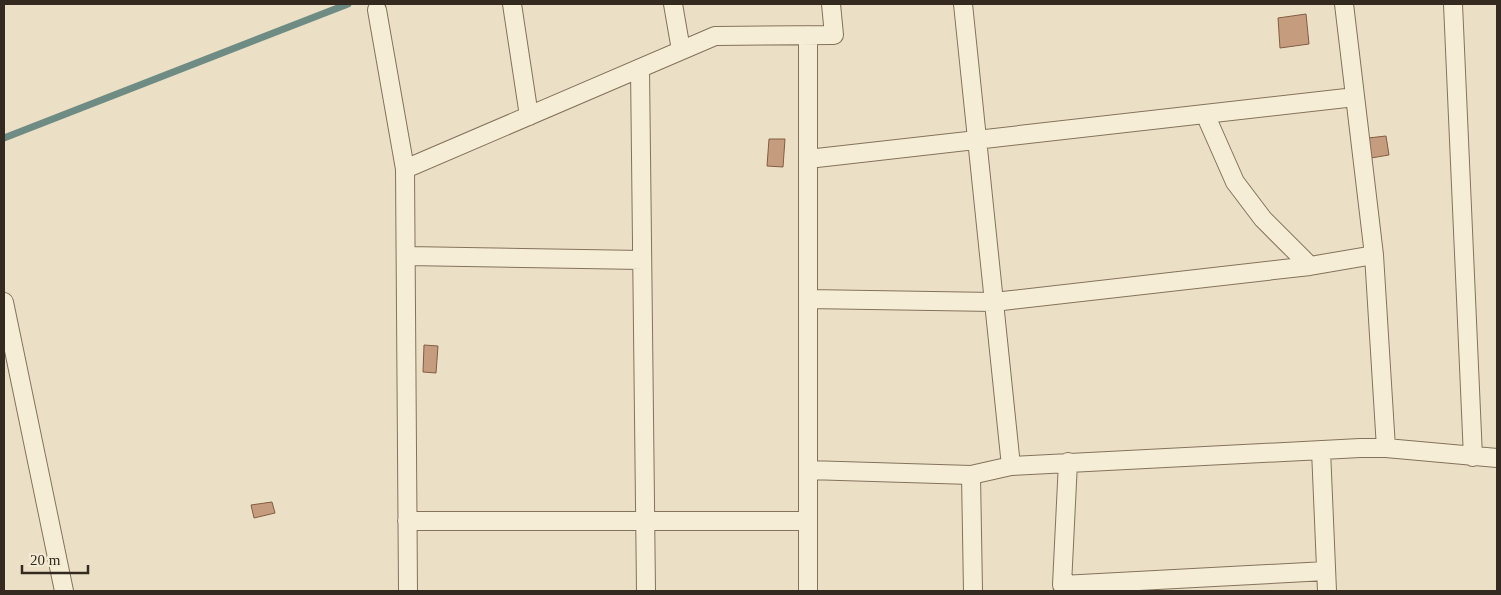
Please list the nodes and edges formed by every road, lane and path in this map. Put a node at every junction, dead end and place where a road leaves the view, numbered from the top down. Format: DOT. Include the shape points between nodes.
graph roads {
  1 [pos="512,4"];
  2 [pos="673,4"];
  3 [pos="831,4"];
  4 [pos="963,4"];
  5 [pos="1344,4"];
  6 [pos="1453,4"];
  7 [pos="377,10"];
  8 [pos="808,35"];
  9 [pos="681,50"];
  10 [pos="640,68"];
  11 [pos="1355,97"];
  12 [pos="1205,114"];
  13 [pos="529,116"];
  14 [pos="977,140"];
  15 [pos="808,159"];
  16 [pos="405,169"];
  17 [pos="406,256"];
  18 [pos="1374,256"];
  19 [pos="642,260"];
  20 [pos="1310,266"];
  21 [pos="808,298"];
  22 [pos="4,302"];
  23 [pos="994,302"];
  24 [pos="1386,448"];
  25 [pos="1321,450"];
  26 [pos="1473,457"];
  27 [pos="1497,458"];
  28 [pos="1068,462"];
  29 [pos="1011,466"];
  30 [pos="808,470"];
  31 [pos="971,475"];
  32 [pos="407,521"];
  33 [pos="646,521"];
  34 [pos="808,521"];
  35 [pos="1326,571"];
  36 [pos="64,591"];
  37 [pos="408,591"];
  38 [pos="646,591"];
  39 [pos="808,591"];
  40 [pos="973,591"];
  41 [pos="1327,591"];
  1 -- 13 [label="street"];
  2 -- 9 [label="street"];
  3 -- 8 [label="street" via="834,35"];
  4 -- 14 [label="street"];
  5 -- 11 [label="street"];
  6 -- 26 [label="street"];
  7 -- 16 [label="street"];
  8 -- 9 [label="street" via="715,36"];
  8 -- 15 [label="street"];
  9 -- 10 [label="street"];
  10 -- 13 [label="street"];
  10 -- 19 [label="street"];
  11 -- 12 [label="street"];
  11 -- 18 [label="street"];
  12 -- 14 [label="street"];
  12 -- 20 [label="street" via="1235,182 1263,219"];
  13 -- 16 [label="street"];
  14 -- 15 [label="street"];
  14 -- 23 [label="street"];
  15 -- 21 [label="street"];
  16 -- 17 [label="street"];
  17 -- 19 [label="street"];
  17 -- 32 [label="street"];
  18 -- 20 [label="street"];
  18 -- 24 [label="street"];
  19 -- 33 [label="street"];
  20 -- 23 [label="street"];
  21 -- 23 [label="street"];
  21 -- 30 [label="street"];
  22 -- 36 [label="street"];
  23 -- 29 [label="street"];
  24 -- 25 [label="street"];
  24 -- 26 [label="street"];
  25 -- 28 [label="street"];
  25 -- 35 [label="street"];
  26 -- 27 [label="street"];
  28 -- 29 [label="street"];
  28 -- 35 [label="street" via="1062,586"];
  29 -- 31 [label="street"];
  30 -- 31 [label="street"];
  30 -- 34 [label="street"];
  31 -- 40 [label="street"];
  32 -- 33 [label="street"];
  32 -- 37 [label="street"];
  33 -- 34 [label="street"];
  33 -- 38 [label="street"];
  34 -- 39 [label="street"];
  35 -- 41 [label="street"];
}
